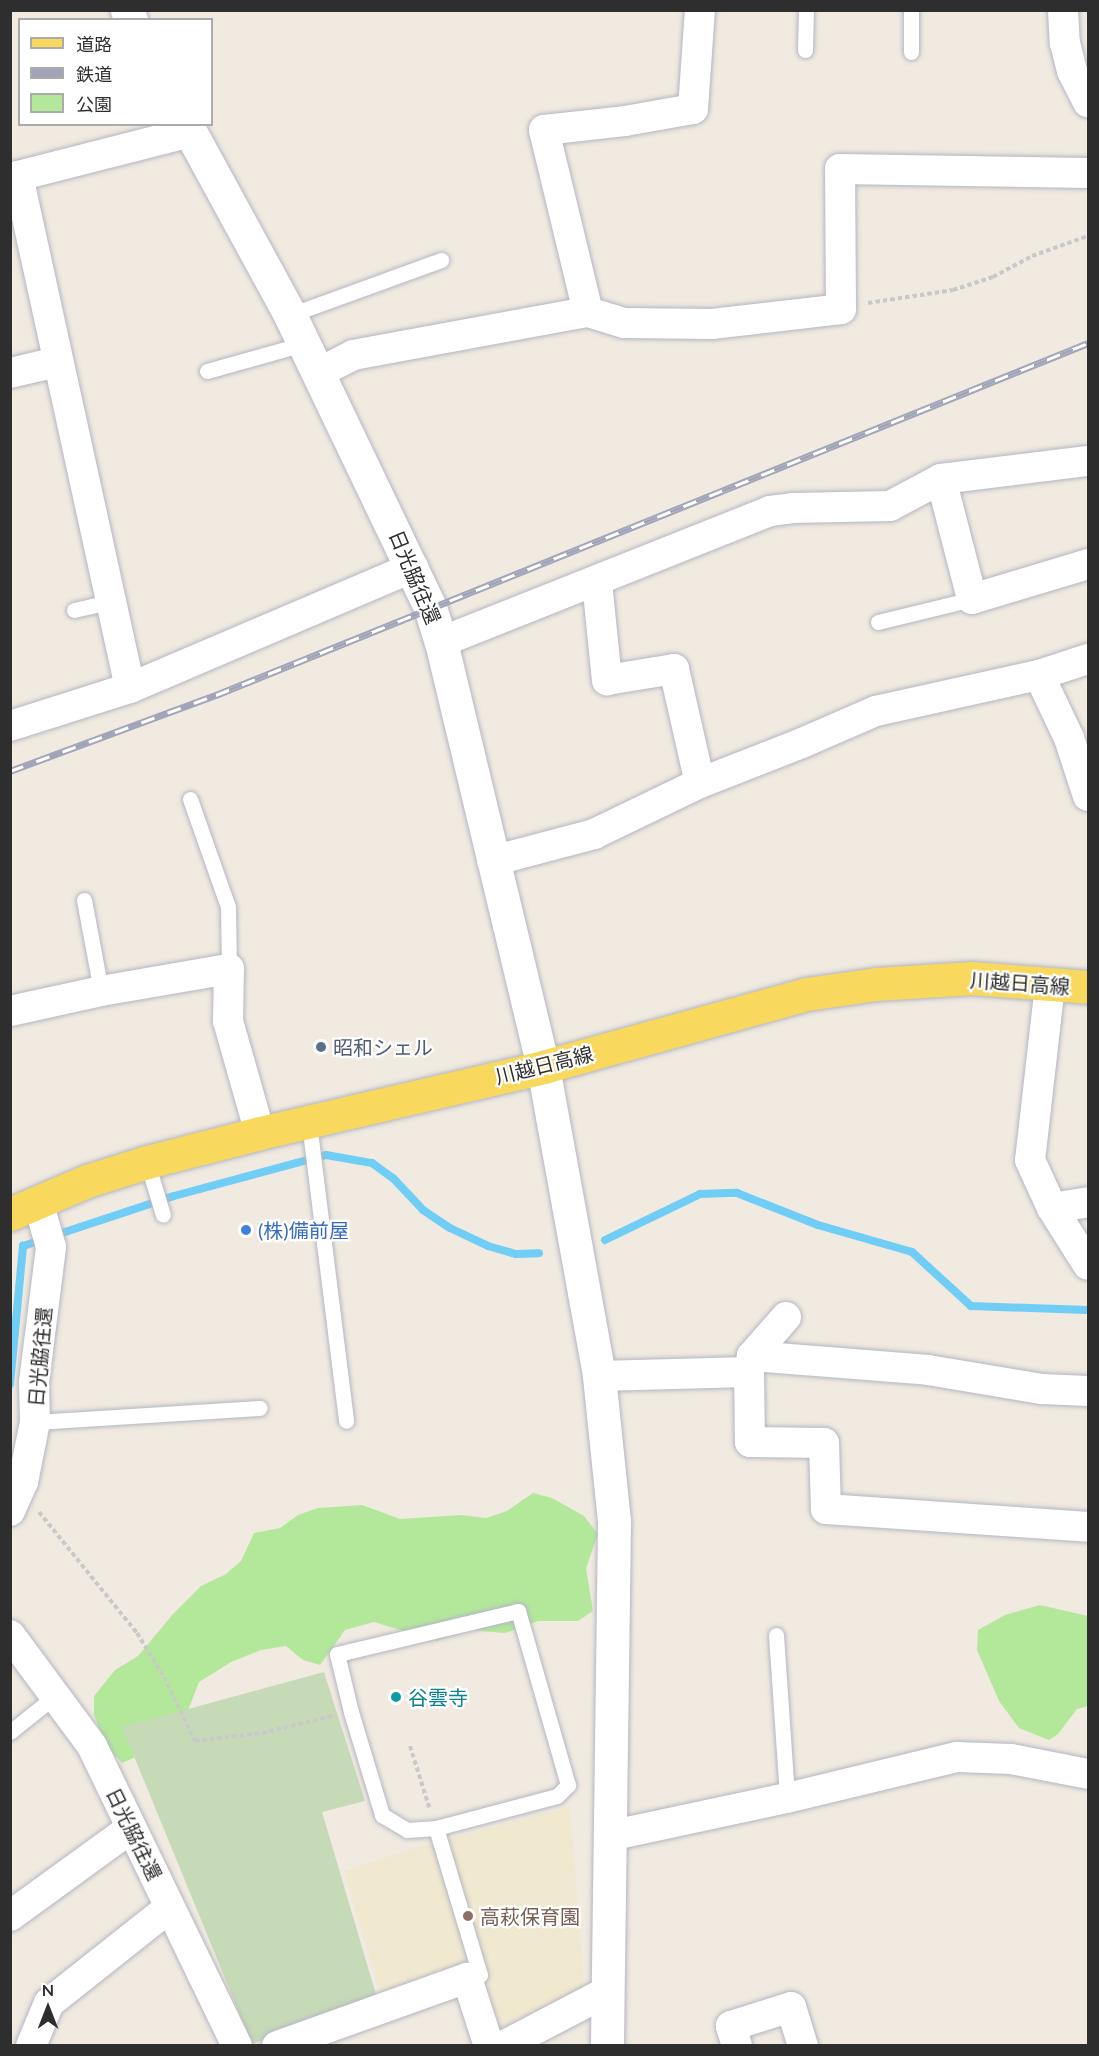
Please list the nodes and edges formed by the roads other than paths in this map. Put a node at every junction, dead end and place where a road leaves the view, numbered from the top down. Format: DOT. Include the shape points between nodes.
graph roads {
  1 [pos="700,10"];
  2 [pos="806,10"];
  3 [pos="911,10"];
  4 [pos="1063,10"];
  5 [pos="805,50"];
  6 [pos="911,52"];
  7 [pos="1089,102"];
  8 [pos="188,128"];
  9 [pos="1089,173"];
  10 [pos="14,177"];
  11 [pos="441,260"];
  12 [pos="588,312"];
  13 [pos="297,330"];
  14 [pos="57,362"];
  15 [pos="207,371"];
  16 [pos="10,373"];
  17 [pos="318,373"];
  18 [pos="1089,461"];
  19 [pos="941,479"];
  20 [pos="1089,564"];
  21 [pos="412,567"];
  22 [pos="597,582"];
  23 [pos="972,599"];
  24 [pos="112,601"];
  25 [pos="74,610"];
  26 [pos="878,622"];
  27 [pos="441,642"];
  28 [pos="1089,659"];
  29 [pos="1039,675"];
  30 [pos="130,688"];
  31 [pos="10,726"];
  32 [pos="700,783"];
  33 [pos="1089,796"];
  34 [pos="189,799"];
  35 [pos="492,861"];
  36 [pos="84,900"];
  37 [pos="229,969"];
  38 [pos="1050,984"];
  39 [pos="1089,987"];
  40 [pos="101,991"];
  41 [pos="10,1011"];
  42 [pos="543,1067"];
  43 [pos="309,1130"];
  44 [pos="260,1133"];
  45 [pos="150,1172"];
  46 [pos="1089,1202"];
  47 [pos="1052,1208"];
  48 [pos="163,1215"];
  49 [pos="29,1216"];
  50 [pos="1089,1265"];
  51 [pos="786,1317"];
  52 [pos="750,1364"];
  53 [pos="598,1376"];
  54 [pos="1089,1391"];
  55 [pos="260,1408"];
  56 [pos="346,1421"];
  57 [pos="35,1422"];
  58 [pos="15,1500"];
  59 [pos="1089,1527"];
  60 [pos="776,1635"];
  61 [pos="11,1637"];
  62 [pos="56,1695"];
  63 [pos="10,1732"];
  64 [pos="1089,1774"];
  65 [pos="787,1798"];
  66 [pos="131,1828"];
  67 [pos="436,1828"];
  68 [pos="609,1836"];
  69 [pos="170,1908"];
  70 [pos="10,1916"];
  71 [pos="467,1978"];
  72 [pos="608,1991"];
  73 [pos="31,2046"];
  74 [pos="237,2046"];
  75 [pos="277,2046"];
  76 [pos="489,2046"];
  77 [pos="503,2046"];
  78 [pos="607,2046"];
  79 [pos="738,2046"];
  80 [pos="803,2046"];
  1 -- 12 [label="street" via="693,108 544,130"];
  2 -- 5 [label="lane"];
  3 -- 6 [label="lane"];
  4 -- 7 [label="street" via="1072,71"];
  8 -- 10 [label="street"];
  8 -- 13 [label="street, 日光脇往還"];
  9 -- 12 [label="street" via="840,169 841,309 712,324 624,323"];
  10 -- 14 [label="street"];
  11 -- 13 [label="lane"];
  12 -- 17 [label="street" via="353,355"];
  13 -- 15 [label="lane"];
  13 -- 17 [label="street, 日光脇往還"];
  14 -- 16 [label="street"];
  14 -- 24 [label="street"];
  17 -- 21 [label="street, 日光脇往還"];
  18 -- 19 [label="street"];
  19 -- 22 [label="street" via="890,506 770,511"];
  19 -- 23 [label="street"];
  20 -- 23 [label="street"];
  21 -- 27 [label="street, 日光脇往還"];
  21 -- 30 [label="street"];
  22 -- 27 [label="street"];
  22 -- 32 [label="street" via="607,680 674,669"];
  23 -- 26 [label="lane"];
  24 -- 25 [label="lane"];
  24 -- 30 [label="street"];
  27 -- 35 [label="street, 日光脇往還"];
  28 -- 29 [label="street"];
  29 -- 32 [label="street" via="876,711"];
  29 -- 33 [label="street" via="1069,738"];
  30 -- 31 [label="street"];
  32 -- 35 [label="street" via="594,834"];
  34 -- 37 [label="lane" via="228,907"];
  35 -- 42 [label="street, 日光脇往還"];
  36 -- 40 [label="lane"];
  37 -- 40 [label="street"];
  37 -- 44 [label="street" via="228,1021"];
  38 -- 39 [label="main road, 川越日高線"];
  38 -- 42 [label="main road, 川越日高線" via="972,978 876,984 807,994"];
  38 -- 47 [label="street" via="1030,1160"];
  40 -- 41 [label="street"];
  42 -- 43 [label="main road, 川越日高線"];
  42 -- 53 [label="street, 日光脇往還"];
  43 -- 44 [label="main road, 川越日高線"];
  43 -- 56 [label="lane"];
  44 -- 45 [label="main road, 川越日高線"];
  45 -- 48 [label="lane"];
  45 -- 49 [label="main road, 川越日高線" via="87,1181"];
  46 -- 47 [label="street"];
  47 -- 50 [label="street"];
  49 -- 57 [label="street, 日光脇往還"];
  51 -- 52 [label="street"];
  52 -- 53 [label="street"];
  52 -- 54 [label="street" via="928,1370 1042,1389"];
  52 -- 59 [label="street" via="750,1442 824,1443 826,1509"];
  53 -- 68 [label="street, 日光脇往還" via="614,1522"];
  55 -- 57 [label="lane"];
  57 -- 58 [label="street, 日光脇往還"];
  60 -- 65 [label="lane"];
  61 -- 62 [label="street, 日光脇往還"];
  62 -- 63 [label="lane"];
  62 -- 66 [label="street, 日光脇往還" via="92,1746"];
  64 -- 65 [label="street" via="1011,1759 957,1756"];
  65 -- 68 [label="street"];
  66 -- 69 [label="street, 日光脇往還"];
  66 -- 70 [label="street"];
  67 -- 67 [label="lane" via="406,1830 381,1815 337,1654 518,1611 568,1785 557,1796"];
  67 -- 71 [label="lane" via="480,1975"];
  68 -- 72 [label="street, 日光脇往還"];
  69 -- 73 [label="street" via="49,2003"];
  69 -- 74 [label="street, 日光脇往還"];
  71 -- 75 [label="street"];
  71 -- 76 [label="street"];
  72 -- 77 [label="street"];
  72 -- 78 [label="street, 日光脇往還"];
  79 -- 80 [label="street" via="731,2026 791,2007"];
}
